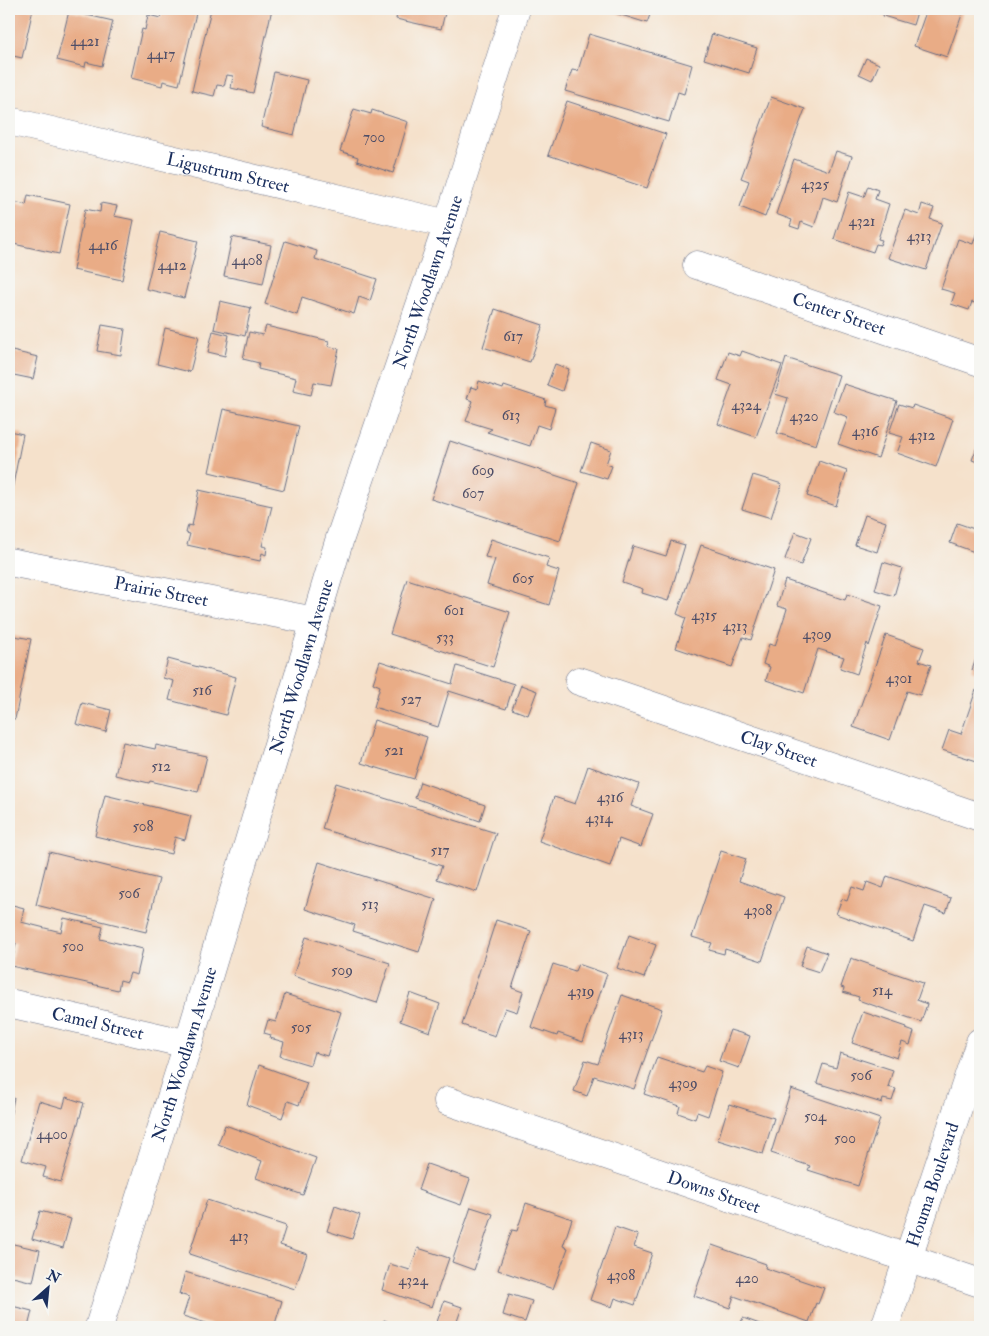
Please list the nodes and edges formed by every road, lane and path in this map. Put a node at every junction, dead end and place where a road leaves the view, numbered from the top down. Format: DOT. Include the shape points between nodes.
graph roads {
  1 [pos="516,9"];
  2 [pos="9,121"];
  3 [pos="448,224"];
  4 [pos="697,265"];
  5 [pos="980,362"];
  6 [pos="9,562"];
  7 [pos="315,620"];
  8 [pos="579,681"];
  9 [pos="980,816"];
  10 [pos="9,1003"];
  11 [pos="980,1042"];
  12 [pos="188,1044"];
  13 [pos="448,1101"];
  14 [pos="908,1259"];
  15 [pos="980,1283"];
  16 [pos="99,1327"];
  17 [pos="884,1327"];
  1 -- 3 [label="street, North Woodlawn Avenue"];
  2 -- 3 [label="street, Ligustrum Street"];
  3 -- 7 [label="street, North Woodlawn Avenue"];
  4 -- 5 [label="street, Center Street"];
  6 -- 7 [label="street, Prairie Street"];
  7 -- 12 [label="street, North Woodlawn Avenue"];
  8 -- 9 [label="street, Clay Street"];
  10 -- 12 [label="street, Camel Street"];
  11 -- 14 [label="street, Houma Boulevard"];
  12 -- 16 [label="street, North Woodlawn Avenue"];
  13 -- 14 [label="street, Downs Street"];
  14 -- 15 [label="street, Downs Street"];
  14 -- 17 [label="street, Houma Boulevard"];
}
